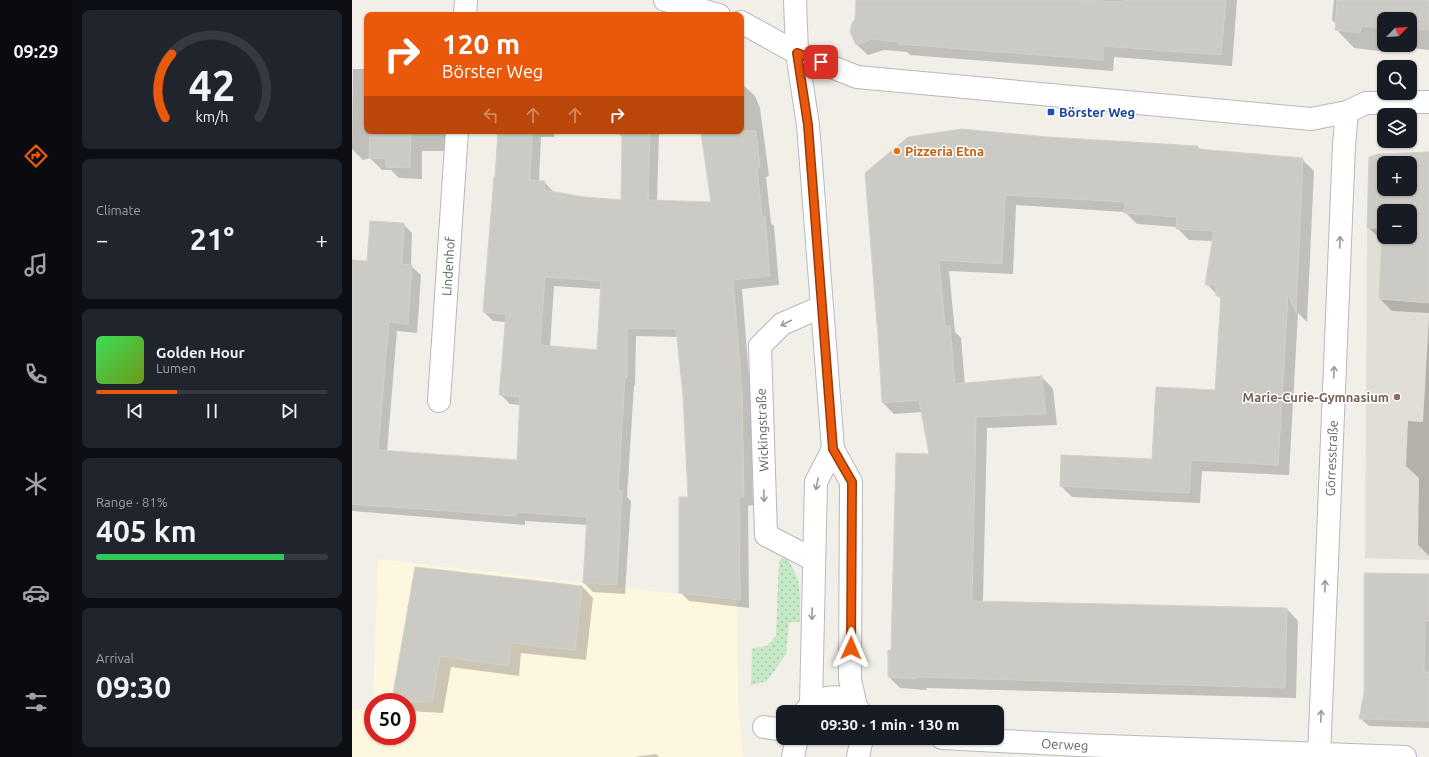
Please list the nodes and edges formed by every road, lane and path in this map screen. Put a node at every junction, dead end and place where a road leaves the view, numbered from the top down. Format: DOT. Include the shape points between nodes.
graph roads {
  1 [pos="466,0"];
  2 [pos="665,0"];
  3 [pos="795,0"];
  4 [pos="465,12"];
  5 [pos="708,12"];
  6 [pos="744,24"];
  7 [pos="797,53"];
  8 [pos="1429,102"];
  9 [pos="1347,112"];
  10 [pos="457,134"];
  11 [pos="821,307"];
  12 [pos="439,401"];
  13 [pos="833,449"];
  14 [pos="814,560"];
  15 [pos="808,705"];
  16 [pos="812,705"];
  17 [pos="853,705"];
  18 [pos="857,705"];
  19 [pos="1004,741"];
  20 [pos="796,745"];
  21 [pos="861,745"];
  22 [pos="1319,756"];
  23 [pos="793,757"];
  24 [pos="858,757"];
  25 [pos="1405,757"];
  1 -- 4 [label="street"];
  2 -- 5 [label="street"];
  3 -- 7 [label="street"];
  6 -- 7 [label="street"];
  7 -- 9 [label="street" via="857,77 1311,119"];
  7 -- 11 [label="street" via="808,125"];
  8 -- 9 [label="street" via="1366,103"];
  22 -- 9 [label="street, Görresstraße, one-way"];
  10 -- 12 [label="street, Lindenhof"];
  11 -- 13 [label="street"];
  11 -- 14 [label="street, Wickingstraße, one-way" via="782,324 760,346 766,535"];
  13 -- 14 [label="street, one-way" via="816,482"];
  13 -- 18 [label="street" via="852,482 850,678"];
  14 -- 15 [label="street, one-way"];
  16 -- 17 [label="street" via="818,700 834,697"];
  19 -- 22 [label="street, Oerweg"];
  20 -- 23 [label="street"];
  21 -- 24 [label="street"];
  22 -- 25 [label="street, Oerweg"];
}
